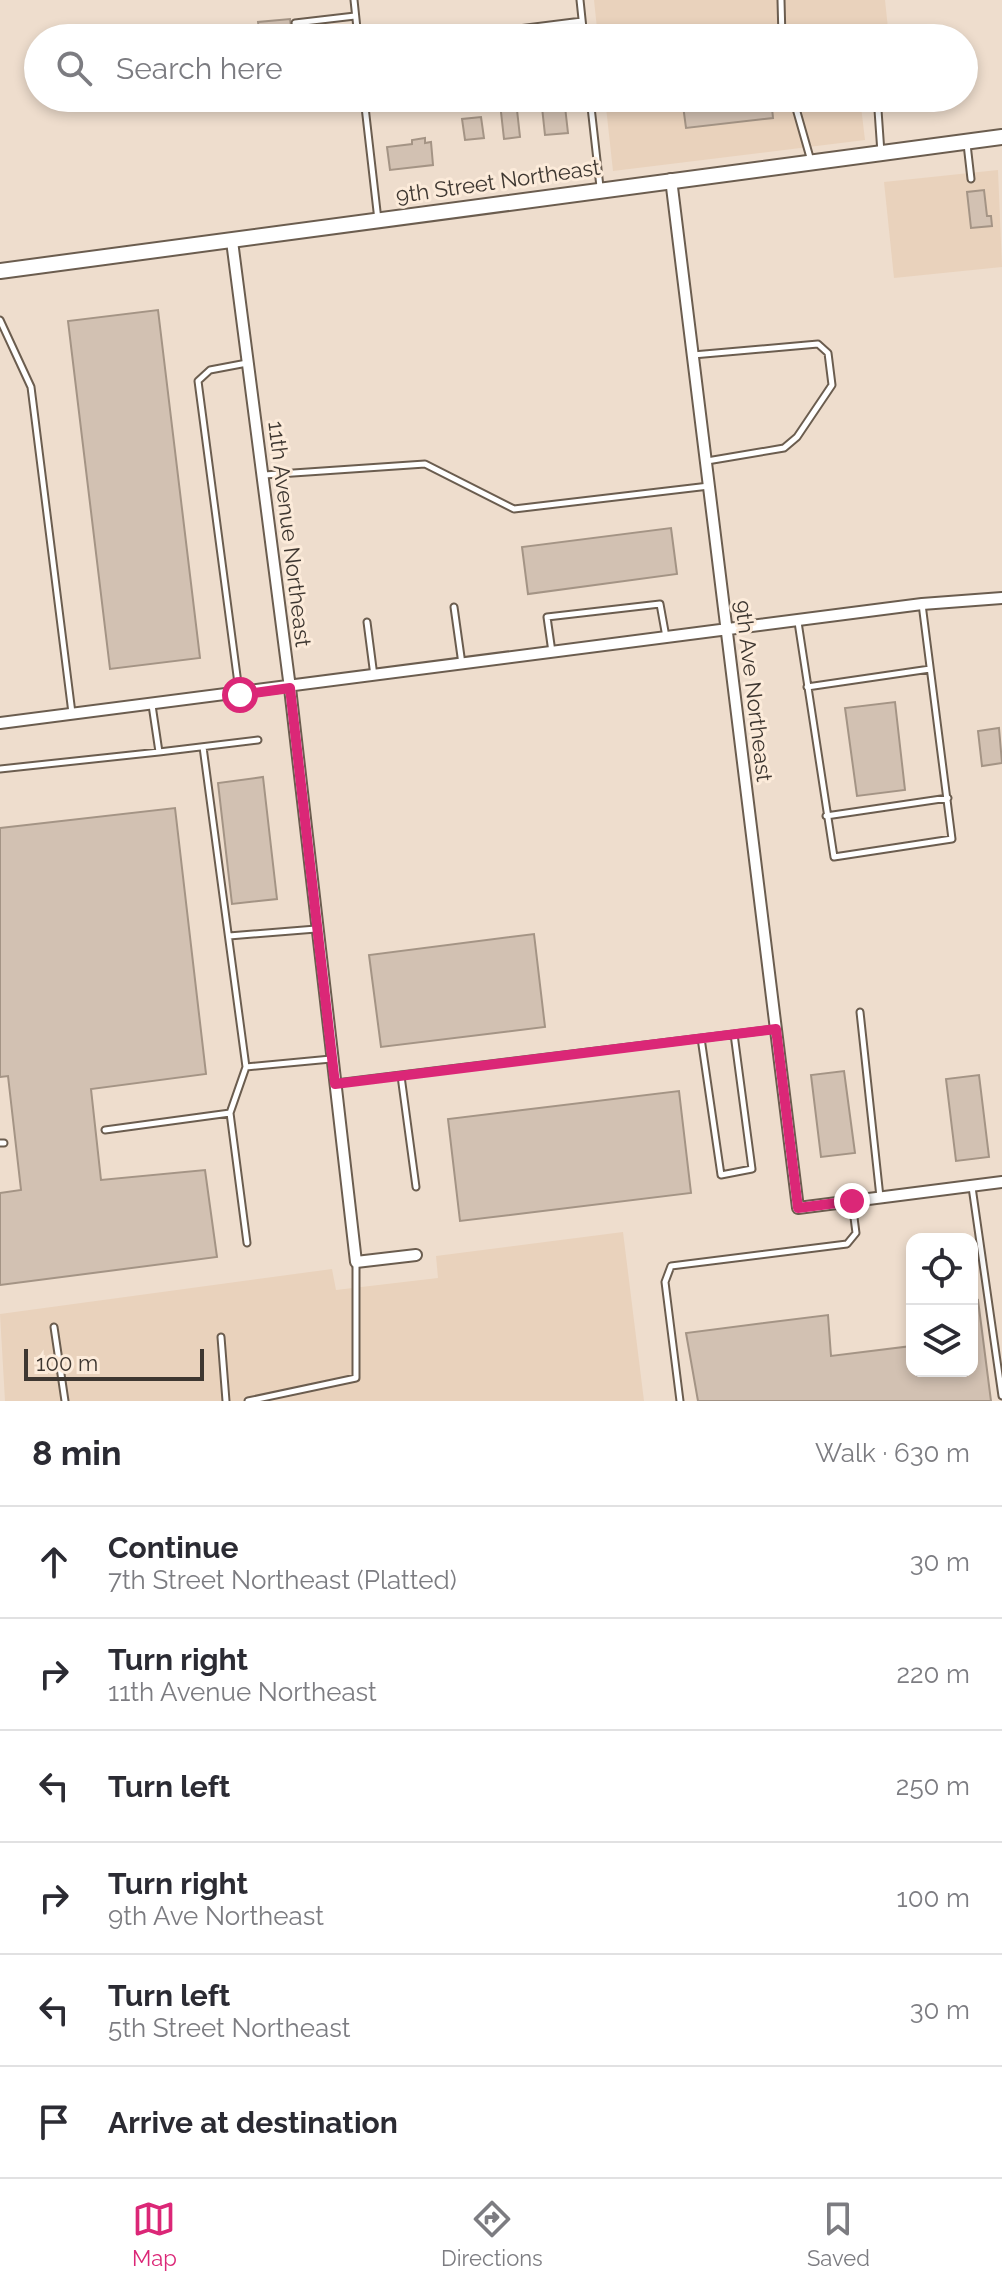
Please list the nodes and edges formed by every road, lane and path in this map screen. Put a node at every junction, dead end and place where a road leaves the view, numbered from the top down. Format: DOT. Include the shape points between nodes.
graph roads {
  1 [pos="354,0"];
  2 [pos="580,0"];
  3 [pos="781,0"];
  4 [pos="355,16"];
  5 [pos="582,21"];
  6 [pos="295,23"];
  7 [pos="356,24"];
  8 [pos="558,24"];
  9 [pos="582,24"];
  10 [pos="782,24"];
  11 [pos="366,112"];
  12 [pos="592,112"];
  13 [pos="797,112"];
  14 [pos="878,112"];
  15 [pos="1002,137"];
  16 [pos="967,142"];
  17 [pos="881,153"];
  18 [pos="811,162"];
  19 [pos="671,179"];
  20 [pos="971,179"];
  21 [pos="600,188"];
  22 [pos="378,220"];
  23 [pos="232,241"];
  24 [pos="0,271"];
  25 [pos="0,320"];
  26 [pos="693,355"];
  27 [pos="248,363"];
  28 [pos="706,461"];
  29 [pos="263,475"];
  30 [pos="709,486"];
  31 [pos="1002,598"];
  32 [pos="922,604"];
  33 [pos="454,607"];
  34 [pos="367,622"];
  35 [pos="798,622"];
  36 [pos="727,631"];
  37 [pos="667,638"];
  38 [pos="552,654"];
  39 [pos="463,665"];
  40 [pos="930,669"];
  41 [pos="374,677"];
  42 [pos="807,687"];
  43 [pos="290,688"];
  44 [pos="240,695"];
  45 [pos="152,704"];
  46 [pos="72,714"];
  47 [pos="0,723"];
  48 [pos="258,740"];
  49 [pos="203,747"];
  50 [pos="159,752"];
  51 [pos="0,769"];
  52 [pos="948,798"];
  53 [pos="826,816"];
  54 [pos="317,929"];
  55 [pos="229,936"];
  56 [pos="860,1012"];
  57 [pos="776,1029"];
  58 [pos="734,1034"];
  59 [pos="701,1038"];
  60 [pos="332,1059"];
  61 [pos="246,1067"];
  62 [pos="401,1076"];
  63 [pos="335,1084"];
  64 [pos="230,1113"];
  65 [pos="105,1130"];
  66 [pos="1002,1182"];
  67 [pos="972,1185"];
  68 [pos="416,1187"];
  69 [pos="880,1198"];
  70 [pos="852,1201"];
  71 [pos="247,1243"];
  72 [pos="416,1255"];
  73 [pos="356,1262"];
  74 [pos="54,1327"];
  75 [pos="221,1337"];
  76 [pos="1002,1396"];
  77 [pos="65,1401"];
  78 [pos="226,1401"];
  79 [pos="248,1401"];
  80 [pos="680,1401"];
  1 -- 4 [label="lane"];
  2 -- 5 [label="lane"];
  3 -- 10 [label="lane"];
  4 -- 6 [label="lane"];
  4 -- 7 [label="lane"];
  5 -- 8 [label="lane"];
  5 -- 9 [label="lane"];
  11 -- 22 [label="lane"];
  12 -- 21 [label="lane"];
  13 -- 18 [label="lane"];
  14 -- 17 [label="lane"];
  15 -- 16 [label="street, 9th Street Northeast"];
  16 -- 17 [label="street, 9th Street Northeast"];
  16 -- 20 [label="lane"];
  17 -- 18 [label="street, 9th Street Northeast"];
  18 -- 19 [label="street, 9th Street Northeast"];
  19 -- 21 [label="street, 9th Street Northeast"];
  19 -- 26 [label="street, 9th Ave Northeast"];
  21 -- 22 [label="street, 9th Street Northeast"];
  22 -- 23 [label="street, 9th Street Northeast"];
  23 -- 24 [label="street, 9th Street Northeast"];
  23 -- 27 [label="street, 11th Avenue Northeast"];
  25 -- 46 [label="lane" via="31,387"];
  26 -- 28 [label="street, 9th Ave Northeast"];
  26 -- 28 [label="lane" via="818,344 828,353 832,385 784,448"];
  27 -- 29 [label="street, 11th Avenue Northeast"];
  27 -- 44 [label="lane" via="210,370 198,381"];
  28 -- 30 [label="street, 9th Ave Northeast"];
  29 -- 30 [label="lane" via="425,464 514,509"];
  29 -- 43 [label="street, 11th Avenue Northeast"];
  30 -- 36 [label="street, 9th Ave Northeast"];
  31 -- 32 [label="street"];
  32 -- 35 [label="street"];
  32 -- 40 [label="lane"];
  33 -- 39 [label="lane"];
  34 -- 41 [label="lane"];
  35 -- 36 [label="street"];
  35 -- 42 [label="lane"];
  36 -- 37 [label="street"];
  36 -- 57 [label="street, 9th Ave Northeast"];
  37 -- 38 [label="street"];
  37 -- 38 [label="lane" via="660,604 547,617"];
  38 -- 39 [label="street"];
  39 -- 41 [label="street"];
  40 -- 42 [label="lane"];
  40 -- 52 [label="lane"];
  41 -- 43 [label="street"];
  42 -- 53 [label="lane"];
  43 -- 44 [label="street"];
  43 -- 54 [label="street, 11th Avenue Northeast"];
  44 -- 45 [label="street"];
  45 -- 46 [label="street"];
  45 -- 50 [label="lane"];
  46 -- 47 [label="street"];
  48 -- 49 [label="lane"];
  49 -- 50 [label="lane"];
  49 -- 55 [label="lane"];
  50 -- 51 [label="lane"];
  52 -- 53 [label="lane"];
  52 -- 53 [label="lane" via="952,839 834,857"];
  54 -- 55 [label="lane"];
  54 -- 60 [label="street, 11th Avenue Northeast"];
  55 -- 61 [label="lane"];
  56 -- 69 [label="lane"];
  57 -- 58 [label="lane"];
  57 -- 70 [label="street, 9th Ave Northeast" via="798,1208"];
  58 -- 59 [label="lane"];
  58 -- 59 [label="lane" via="752,1169 721,1175"];
  59 -- 62 [label="lane"];
  60 -- 61 [label="lane"];
  60 -- 63 [label="street, 11th Avenue Northeast"];
  61 -- 64 [label="lane"];
  62 -- 63 [label="lane"];
  62 -- 68 [label="lane"];
  63 -- 73 [label="street, 11th Avenue Northeast"];
  64 -- 65 [label="lane"];
  64 -- 71 [label="lane"];
  66 -- 67 [label="street"];
  67 -- 69 [label="street"];
  67 -- 76 [label="lane"];
  69 -- 70 [label="street"];
  70 -- 80 [label="lane" via="856,1233 847,1244 671,1266 665,1282"];
  72 -- 73 [label="street"];
  73 -- 79 [label="lane" via="356,1378"];
  74 -- 77 [label="lane"];
  75 -- 78 [label="lane"];
}
